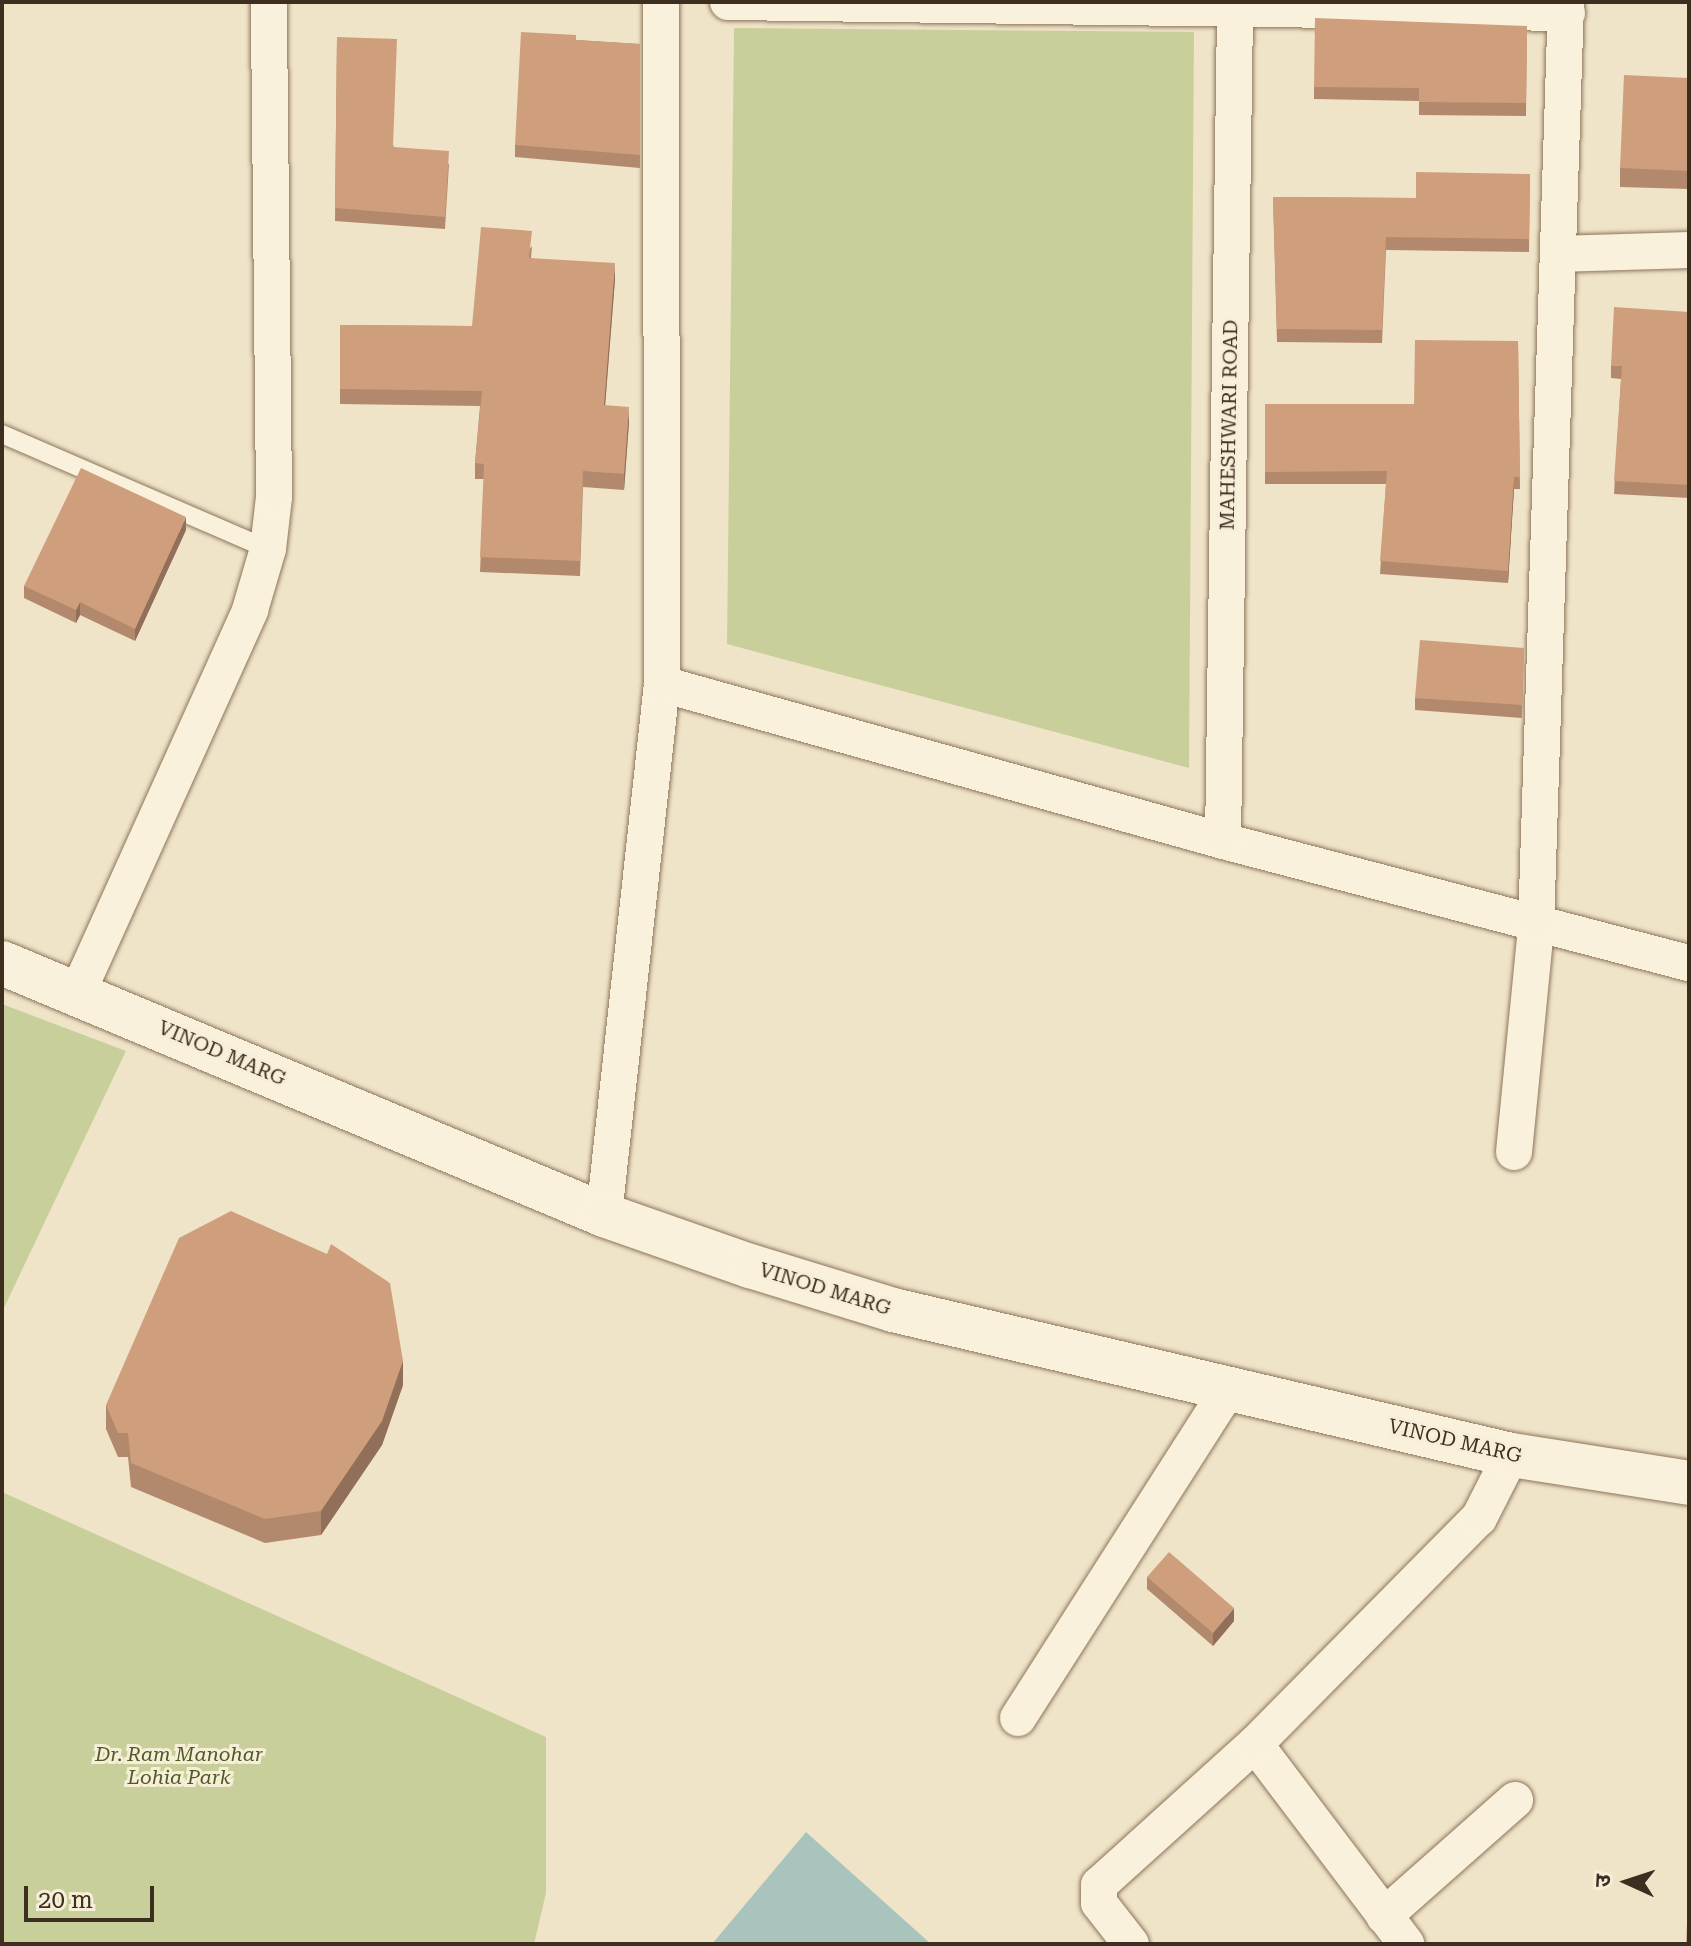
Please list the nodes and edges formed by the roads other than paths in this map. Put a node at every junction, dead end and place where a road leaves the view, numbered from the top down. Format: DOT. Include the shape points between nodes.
graph roads {
  1 [pos="269,2"];
  2 [pos="661,2"];
  3 [pos="728,2"];
  4 [pos="1566,7"];
  5 [pos="1235,8"];
  6 [pos="1689,250"];
  7 [pos="1558,254"];
  8 [pos="2,434"];
  9 [pos="268,549"];
  10 [pos="662,684"];
  11 [pos="1223,841"];
  12 [pos="1536,926"];
  13 [pos="2,963"];
  14 [pos="1689,963"];
  15 [pos="77,994"];
  16 [pos="1514,1152"];
  17 [pos="604,1215"];
  18 [pos="1229,1388"];
  19 [pos="1511,1455"];
  20 [pos="1689,1483"];
  21 [pos="1018,1718"];
  22 [pos="1255,1744"];
  23 [pos="1515,1800"];
  24 [pos="1384,1916"];
  25 [pos="1131,1944"];
  26 [pos="1406,1944"];
  1 -- 9 [label="street" via="274,497"];
  2 -- 10 [label="street"];
  3 -- 5 [label="street"];
  4 -- 5 [label="street"];
  4 -- 7 [label="street"];
  5 -- 11 [label="street, MAHESHWARI ROAD"];
  6 -- 7 [label="street"];
  7 -- 12 [label="street"];
  8 -- 9 [label="lane"];
  9 -- 15 [label="street" via="250,610"];
  10 -- 11 [label="street"];
  10 -- 17 [label="street"];
  11 -- 12 [label="street"];
  12 -- 14 [label="street"];
  12 -- 16 [label="street"];
  13 -- 15 [label="street, VINOD MARG"];
  15 -- 17 [label="street, VINOD MARG"];
  17 -- 18 [label="street, VINOD MARG" via="893,1310"];
  18 -- 19 [label="street, VINOD MARG"];
  18 -- 21 [label="street"];
  19 -- 20 [label="street, VINOD MARG"];
  19 -- 22 [label="street" via="1479,1518"];
  22 -- 24 [label="street"];
  22 -- 25 [label="street" via="1099,1885 1099,1903"];
  23 -- 24 [label="street"];
  24 -- 26 [label="street"];
}
